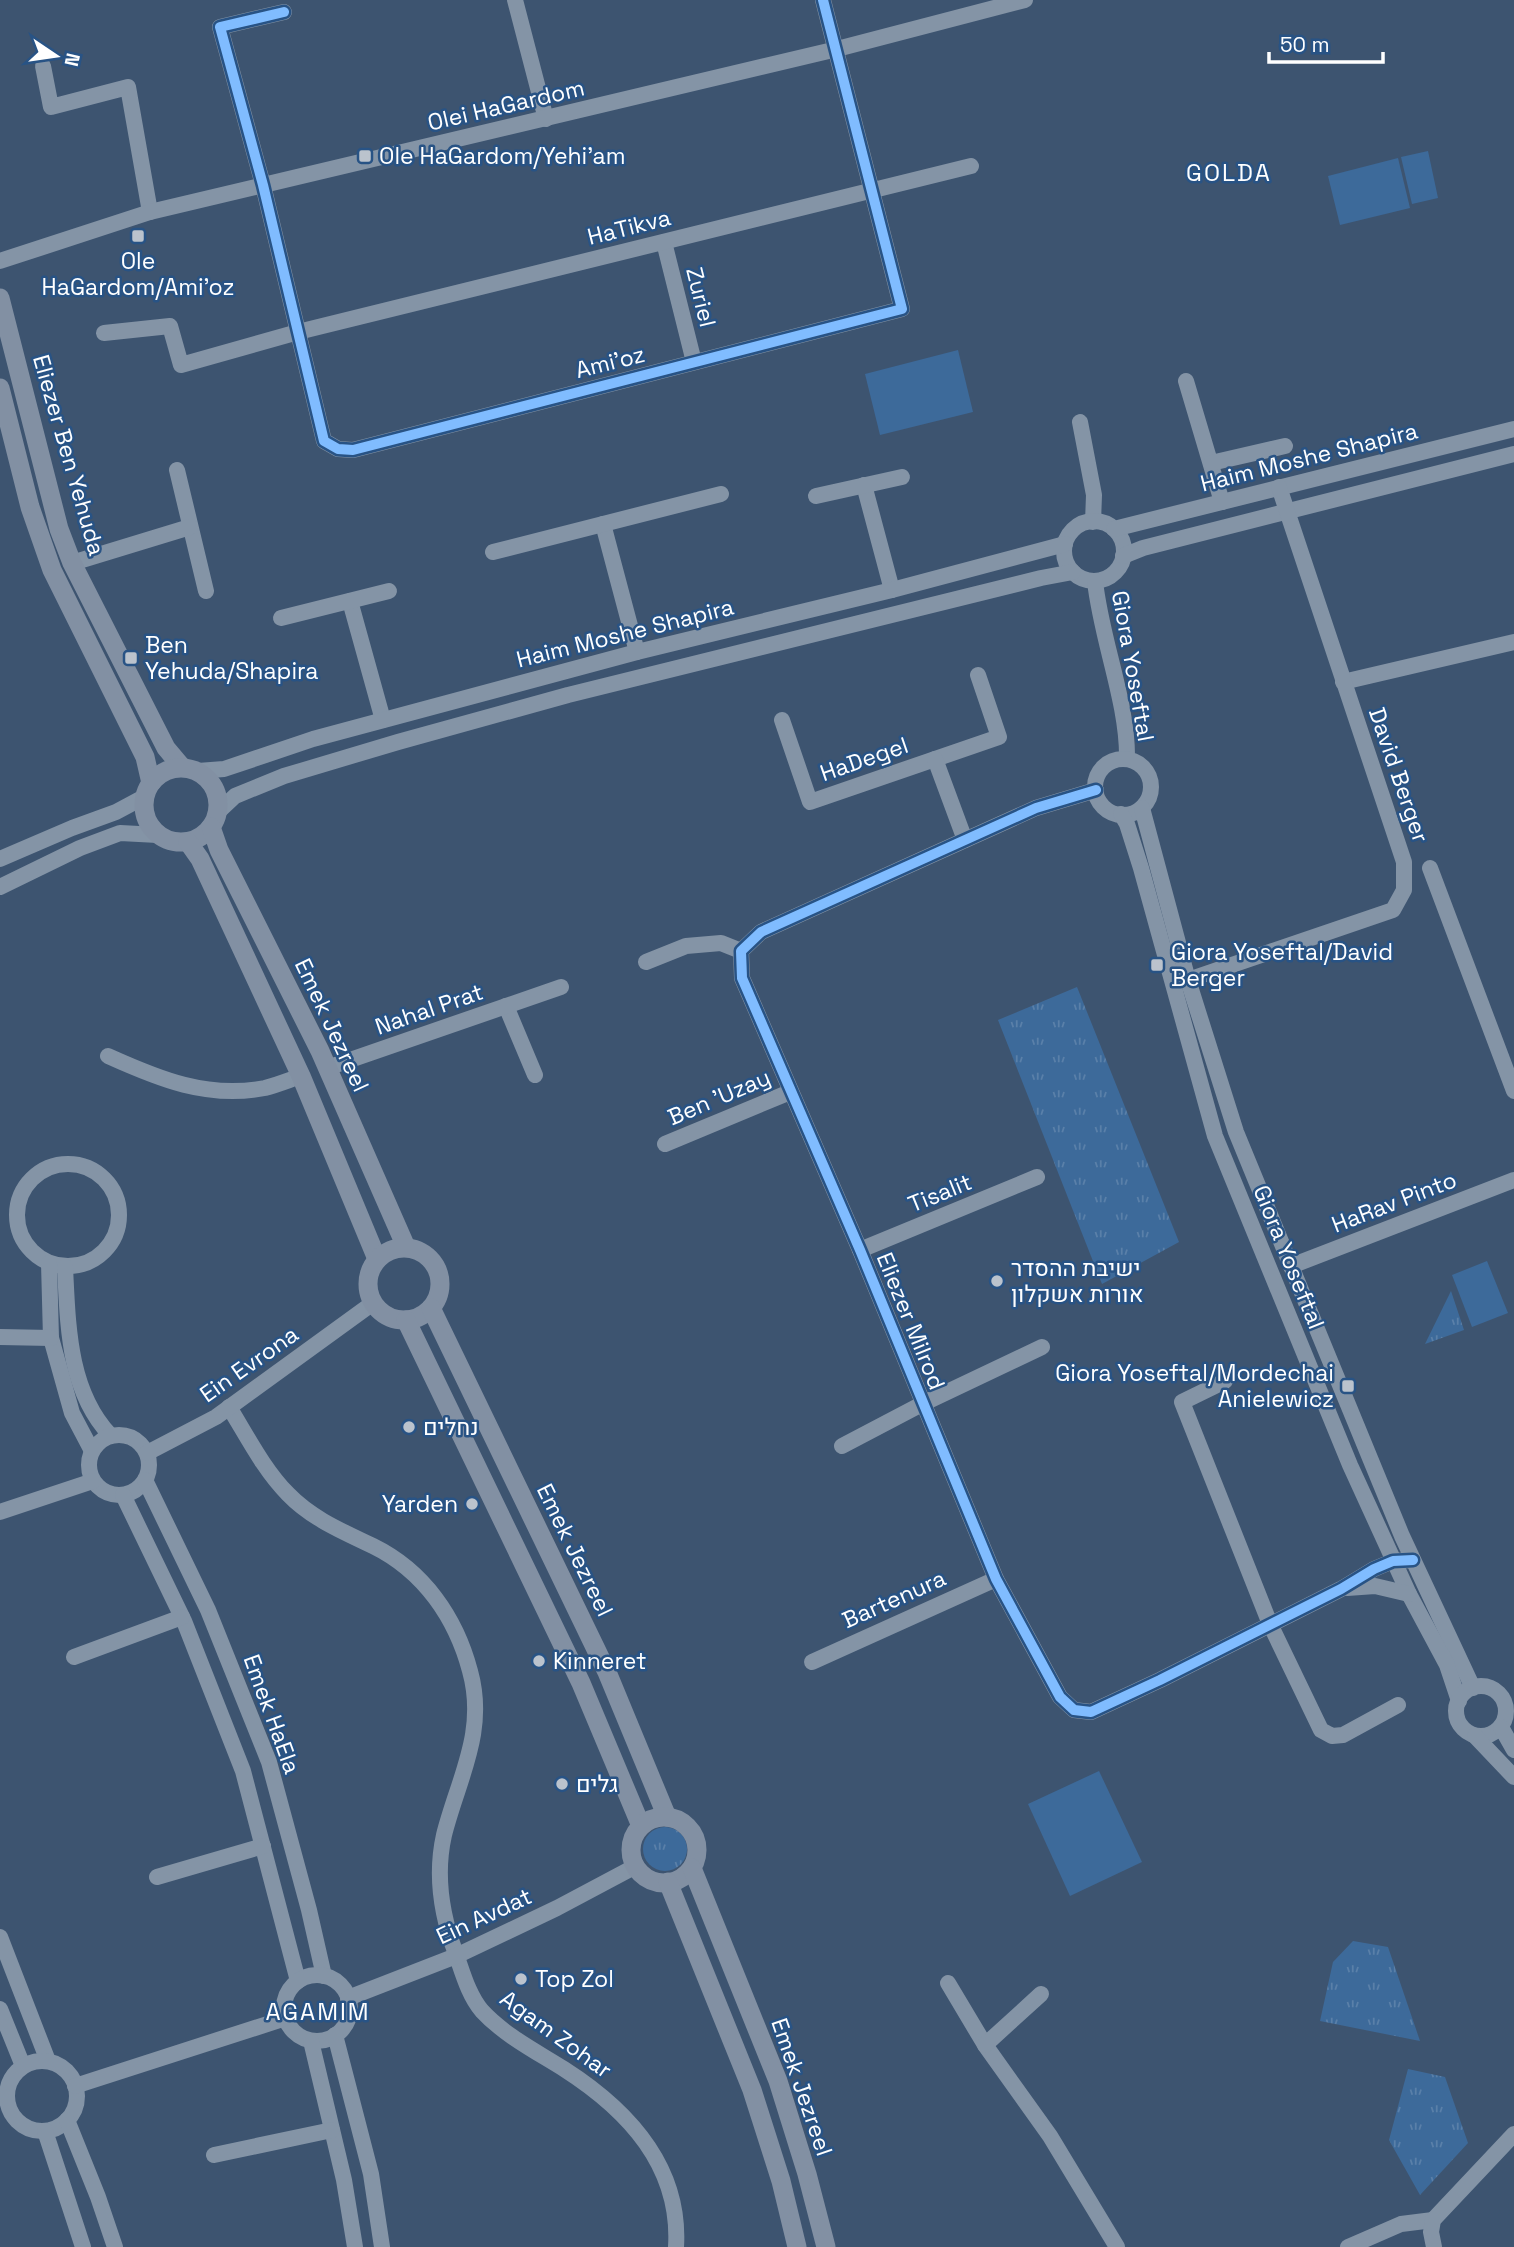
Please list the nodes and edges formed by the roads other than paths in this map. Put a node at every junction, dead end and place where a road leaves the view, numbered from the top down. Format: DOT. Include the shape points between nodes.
graph roads {
  1 [pos="515,0"];
  2 [pos="823,0"];
  3 [pos="1025,0"];
  4 [pos="284,12"];
  5 [pos="836,49"];
  6 [pos="43,66"];
  7 [pos="545,119"];
  8 [pos="971,166"];
  9 [pos="263,185"];
  10 [pos="872,190"];
  11 [pos="150,212"];
  12 [pos="664,242"];
  13 [pos="0,261"];
  14 [pos="0,299"];
  15 [pos="298,332"];
  16 [pos="104,333"];
  17 [pos="694,362"];
  18 [pos="1186,381"];
  19 [pos="0,388"];
  20 [pos="1080,422"];
  21 [pos="1514,429"];
  22 [pos="1285,446"];
  23 [pos="1514,454"];
  24 [pos="1211,463"];
  25 [pos="177,470"];
  26 [pos="902,477"];
  27 [pos="864,485"];
  28 [pos="1279,487"];
  29 [pos="721,495"];
  30 [pos="816,496"];
  31 [pos="1222,502"];
  32 [pos="1287,510"];
  33 [pos="1093,522"];
  34 [pos="603,524"];
  35 [pos="190,527"];
  36 [pos="1114,529"];
  37 [pos="1065,544"];
  38 [pos="493,552"];
  39 [pos="1124,556"];
  40 [pos="72,563"];
  41 [pos="1073,572"];
  42 [pos="1095,581"];
  43 [pos="892,590"];
  44 [pos="206,591"];
  45 [pos="389,591"];
  46 [pos="350,601"];
  47 [pos="281,618"];
  48 [pos="1514,642"];
  49 [pos="637,652"];
  50 [pos="978,675"];
  51 [pos="1343,682"];
  52 [pos="383,720"];
  53 [pos="782,720"];
  54 [pos="935,759"];
  55 [pos="1127,759"];
  56 [pos="190,769"];
  57 [pos="147,790"];
  58 [pos="1096,790"];
  59 [pos="1142,808"];
  60 [pos="1121,814"];
  61 [pos="215,819"];
  62 [pos="158,835"];
  63 [pos="965,840"];
  64 [pos="188,842"];
  65 [pos="0,859"];
  66 [pos="1430,868"];
  67 [pos="0,887"];
  68 [pos="741,951"];
  69 [pos="646,962"];
  70 [pos="1188,980"];
  71 [pos="561,987"];
  72 [pos="506,1006"];
  73 [pos="108,1056"];
  74 [pos="327,1068"];
  75 [pos="536,1075"];
  76 [pos="301,1076"];
  77 [pos="790,1091"];
  78 [pos="1514,1091"];
  79 [pos="665,1144"];
  80 [pos="1037,1177"];
  81 [pos="1514,1180"];
  82 [pos="406,1247"];
  83 [pos="860,1250"];
  84 [pos="377,1259"];
  85 [pos="57,1265"];
  86 [pos="1291,1266"];
  87 [pos="373,1303"];
  88 [pos="431,1308"];
  89 [pos="406,1320"];
  90 [pos="0,1337"];
  91 [pos="51,1338"];
  92 [pos="1042,1346"];
  93 [pos="1226,1381"];
  94 [pos="922,1404"];
  95 [pos="229,1407"];
  96 [pos="110,1435"];
  97 [pos="842,1446"];
  98 [pos="92,1451"];
  99 [pos="147,1453"];
  100 [pos="145,1480"];
  101 [pos="93,1481"];
  102 [pos="123,1495"];
  103 [pos="0,1513"];
  104 [pos="1413,1560"];
  105 [pos="1393,1561"];
  106 [pos="996,1579"];
  107 [pos="1341,1589"];
  108 [pos="1409,1594"];
  109 [pos="182,1617"];
  110 [pos="1270,1624"];
  111 [pos="74,1657"];
  112 [pos="812,1662"];
  113 [pos="1514,1685"];
  114 [pos="1473,1688"];
  115 [pos="1499,1694"];
  116 [pos="1459,1701"];
  117 [pos="1398,1705"];
  118 [pos="1501,1727"];
  119 [pos="1475,1736"];
  120 [pos="1514,1749"];
  121 [pos="1514,1777"];
  122 [pos="667,1817"];
  123 [pos="641,1826"];
  124 [pos="263,1846"];
  125 [pos="636,1866"];
  126 [pos="692,1868"];
  127 [pos="157,1877"];
  128 [pos="668,1882"];
  129 [pos="0,1937"];
  130 [pos="456,1956"];
  131 [pos="324,1976"];
  132 [pos="298,1981"];
  133 [pos="948,1983"];
  134 [pos="1041,1994"];
  135 [pos="348,1998"];
  136 [pos="0,2009"];
  137 [pos="285,2018"];
  138 [pos="335,2035"];
  139 [pos="312,2041"];
  140 [pos="985,2045"];
  141 [pos="48,2061"];
  142 [pos="23,2066"];
  143 [pos="75,2086"];
  144 [pos="4,2108"];
  145 [pos="68,2120"];
  146 [pos="332,2130"];
  147 [pos="45,2132"];
  148 [pos="1514,2134"];
  149 [pos="214,2155"];
  150 [pos="1433,2220"];
  151 [pos="83,2247"];
  152 [pos="115,2247"];
  153 [pos="355,2247"];
  154 [pos="382,2247"];
  155 [pos="676,2247"];
  156 [pos="797,2247"];
  157 [pos="826,2247"];
  158 [pos="1117,2247"];
  159 [pos="1348,2247"];
  160 [pos="1434,2247"];
  1 -- 7 [label="street"];
  2 -- 5 [label="street, Ami'oz"];
  3 -- 5 [label="street, Olei HaGardom"];
  4 -- 9 [label="street, Ami'oz" via="220,27"];
  5 -- 7 [label="street, Olei HaGardom"];
  5 -- 10 [label="street, Ami'oz"];
  6 -- 11 [label="street" via="51,107 128,87"];
  7 -- 9 [label="street, Olei HaGardom"];
  8 -- 10 [label="street, HaTikva"];
  9 -- 11 [label="street, Olei HaGardom"];
  9 -- 15 [label="street, Ami'oz"];
  10 -- 12 [label="street, HaTikva"];
  10 -- 17 [label="street, Ami'oz" via="902,309"];
  11 -- 13 [label="street, Olei HaGardom"];
  12 -- 15 [label="street, HaTikva"];
  12 -- 17 [label="street, Zuriel"];
  14 -- 40 [label="main road, Eliezer Ben Yehuda" via="59,529"];
  15 -- 16 [label="street, HaTikva" via="181,365 170,326"];
  15 -- 17 [label="street, Ami'oz" via="324,442 338,449 354,450"];
  18 -- 24 [label="street"];
  19 -- 57 [label="main road, Eliezer Ben Yehuda" via="51,570 145,757"];
  20 -- 33 [label="street" via="1094,495"];
  21 -- 28 [label="street, Haim Moshe Shapira"];
  22 -- 24 [label="street"];
  23 -- 32 [label="street, Haim Moshe Shapira"];
  24 -- 31 [label="street"];
  25 -- 35 [label="street"];
  26 -- 27 [label="street"];
  27 -- 30 [label="street"];
  27 -- 43 [label="street"];
  28 -- 31 [label="street, Haim Moshe Shapira"];
  28 -- 32 [label="street, David Berger"];
  29 -- 34 [label="street"];
  31 -- 36 [label="street, Haim Moshe Shapira"];
  32 -- 39 [label="street, Haim Moshe Shapira"];
  32 -- 51 [label="street, David Berger"];
  33 -- 36 [label="street"];
  33 -- 37 [label="street" via="1079,526"];
  34 -- 38 [label="street"];
  34 -- 49 [label="street"];
  35 -- 40 [label="street"];
  35 -- 44 [label="street"];
  36 -- 39 [label="street"];
  37 -- 41 [label="street" via="1065,559"];
  37 -- 43 [label="street, Haim Moshe Shapira"];
  39 -- 42 [label="street" via="1116,571"];
  40 -- 56 [label="main road, Eliezer Ben Yehuda" via="166,748"];
  41 -- 42 [label="street"];
  41 -- 61 [label="street, Haim Moshe Shapira" via="568,695 425,735 284,776 235,796"];
  42 -- 55 [label="street, Giora Yoseftal"];
  43 -- 49 [label="street, Haim Moshe Shapira"];
  45 -- 46 [label="street"];
  46 -- 47 [label="street"];
  46 -- 52 [label="street"];
  48 -- 51 [label="street"];
  49 -- 52 [label="street, Haim Moshe Shapira"];
  50 -- 54 [label="street, HaDegel" via="999,737"];
  51 -- 70 [label="street, David Berger" via="1404,862 1404,890 1393,910"];
  52 -- 56 [label="street, Haim Moshe Shapira" via="225,769"];
  53 -- 54 [label="street, HaDegel" via="810,802"];
  54 -- 63 [label="street, HaDegel"];
  55 -- 58 [label="street" via="1103,767"];
  55 -- 59 [label="street" via="1143,766 1151,782"];
  56 -- 57 [label="main road" via="164,771"];
  56 -- 61 [label="main road" via="213,785 218,798"];
  57 -- 62 [label="main road" via="146,818"];
  57 -- 65 [label="street" via="116,812"];
  58 -- 60 [label="street" via="1102,804"];
  58 -- 63 [label="street" via="1036,808"];
  59 -- 60 [label="street"];
  59 -- 70 [label="street, Giora Yoseftal"];
  60 -- 105 [label="street, Giora Yoseftal" via="1215,1136"];
  61 -- 64 [label="main road" via="201,837"];
  61 -- 74 [label="main road, Emek Jezreel" via="219,850"];
  62 -- 64 [label="main road" via="172,842"];
  62 -- 67 [label="street" via="120,833"];
  63 -- 68 [label="street" via="761,932"];
  64 -- 76 [label="main road" via="201,859"];
  66 -- 78 [label="street"];
  68 -- 69 [label="street" via="721,943 686,946"];
  68 -- 77 [label="street, Eliezer Milrod" via="742,978"];
  70 -- 86 [label="street, Giora Yoseftal" via="1236,1132"];
  71 -- 72 [label="street, Nahal Prat"];
  72 -- 74 [label="street, Nahal Prat"];
  72 -- 75 [label="street, Nahal Prat"];
  73 -- 76 [label="street" via="189,1087 229,1091"];
  74 -- 82 [label="main road, Emek Jezreel"];
  76 -- 84 [label="main road"];
  77 -- 79 [label="street, Ben 'Uzay"];
  77 -- 83 [label="street, Eliezer Milrod"];
  80 -- 83 [label="street, Tisalit"];
  81 -- 86 [label="street, HaRav Pinto"];
  82 -- 84 [label="main road" via="387,1251"];
  82 -- 88 [label="main road" via="425,1254 438,1269 440,1290"];
  83 -- 94 [label="street, Eliezer Milrod"];
  84 -- 87 [label="main road" via="367,1285"];
  85 -- 85 [label="street" via="78,1266 94,1259 117,1233 120,1215 108,1182 78,1164 44,1169 30,1180 17,1212 26,1245 39,1258"];
  85 -- 91 [label="street"];
  85 -- 96 [label="street" via="69,1341 88,1403"];
  86 -- 104 [label="street, Giora Yoseftal"];
  87 -- 89 [label="main road" via="387,1316"];
  87 -- 95 [label="street, Ein Evrona"];
  88 -- 89 [label="main road"];
  88 -- 122 [label="main road, Emek Jezreel" via="607,1672"];
  89 -- 123 [label="main road" via="582,1683"];
  90 -- 91 [label="street"];
  91 -- 98 [label="street" via="72,1413"];
  92 -- 94 [label="street"];
  93 -- 110 [label="street" via="1182,1402"];
  94 -- 97 [label="street"];
  94 -- 106 [label="street, Eliezer Milrod"];
  95 -- 99 [label="street, Ein Evrona"];
  95 -- 130 [label="street, Agam Zohar" via="288,1494 334,1528 405,1567 427,1586 462,1644 471,1675 474,1737 444,1838 440,1875 446,1930"];
  96 -- 98 [label="street"];
  96 -- 99 [label="street" via="127,1435"];
  98 -- 101 [label="street" via="88,1464"];
  99 -- 100 [label="street"];
  100 -- 102 [label="street"];
  100 -- 131 [label="street, Emek HaEla" via="208,1610 269,1762"];
  101 -- 102 [label="street" via="106,1492"];
  101 -- 103 [label="street"];
  102 -- 109 [label="street, Emek HaEla"];
  104 -- 105 [label="street, Eliezer Milrod"];
  104 -- 114 [label="street, Giora Yoseftal"];
  105 -- 107 [label="street, Eliezer Milrod"];
  105 -- 108 [label="street, Giora Yoseftal"];
  106 -- 110 [label="street, Eliezer Milrod" via="1060,1697 1074,1710 1091,1712"];
  106 -- 112 [label="street, Bartenura"];
  107 -- 108 [label="street, Eliezer Milrod" via="1375,1586"];
  107 -- 110 [label="street, Eliezer Milrod"];
  108 -- 116 [label="street, Giora Yoseftal" via="1447,1665"];
  109 -- 111 [label="street"];
  109 -- 124 [label="street, Emek HaEla" via="243,1771"];
  110 -- 117 [label="street" via="1321,1730 1332,1736 1343,1734"];
  113 -- 115 [label="street"];
  114 -- 115 [label="street" via="1487,1687"];
  114 -- 116 [label="street"];
  115 -- 118 [label="street" via="1506,1707"];
  116 -- 119 [label="street" via="1458,1722"];
  118 -- 119 [label="street" via="1489,1735"];
  118 -- 120 [label="street"];
  119 -- 121 [label="street"];
  122 -- 123 [label="main road"];
  122 -- 126 [label="main road" via="686,1825 695,1838"];
  123 -- 125 [label="main road" via="632,1845"];
  124 -- 127 [label="street"];
  124 -- 132 [label="street, Emek HaEla"];
  125 -- 128 [label="main road" via="650,1879"];
  125 -- 130 [label="street, Ein Avdat"];
  126 -- 128 [label="main road"];
  126 -- 157 [label="main road, Emek Jezreel" via="778,2081"];
  128 -- 156 [label="main road" via="752,2090"];
  129 -- 141 [label="street"];
  130 -- 135 [label="street, Ein Avdat"];
  130 -- 155 [label="street, Agam Zohar" via="482,2011 604,2097 631,2122 666,2179 675,2212"];
  131 -- 132 [label="street"];
  131 -- 135 [label="street" via="341,1986"];
  132 -- 137 [label="street" via="287,1994"];
  133 -- 140 [label="street"];
  134 -- 140 [label="street"];
  135 -- 138 [label="street" via="348,2019"];
  136 -- 142 [label="street"];
  137 -- 139 [label="street" via="295,2033"];
  137 -- 143 [label="street"];
  138 -- 139 [label="street"];
  138 -- 154 [label="street" via="371,2175"];
  139 -- 146 [label="street"];
  140 -- 158 [label="street" via="1050,2136"];
  141 -- 142 [label="street"];
  141 -- 143 [label="street" via="65,2070"];
  142 -- 144 [label="street" via="7,2089"];
  143 -- 145 [label="street" via="75,2106"];
  144 -- 147 [label="street" via="19,2123"];
  145 -- 147 [label="street"];
  145 -- 152 [label="street"];
  146 -- 149 [label="street"];
  146 -- 153 [label="street"];
  147 -- 151 [label="street"];
  148 -- 150 [label="street"];
  150 -- 159 [label="street" via="1401,2224"];
  150 -- 160 [label="street"];
}
